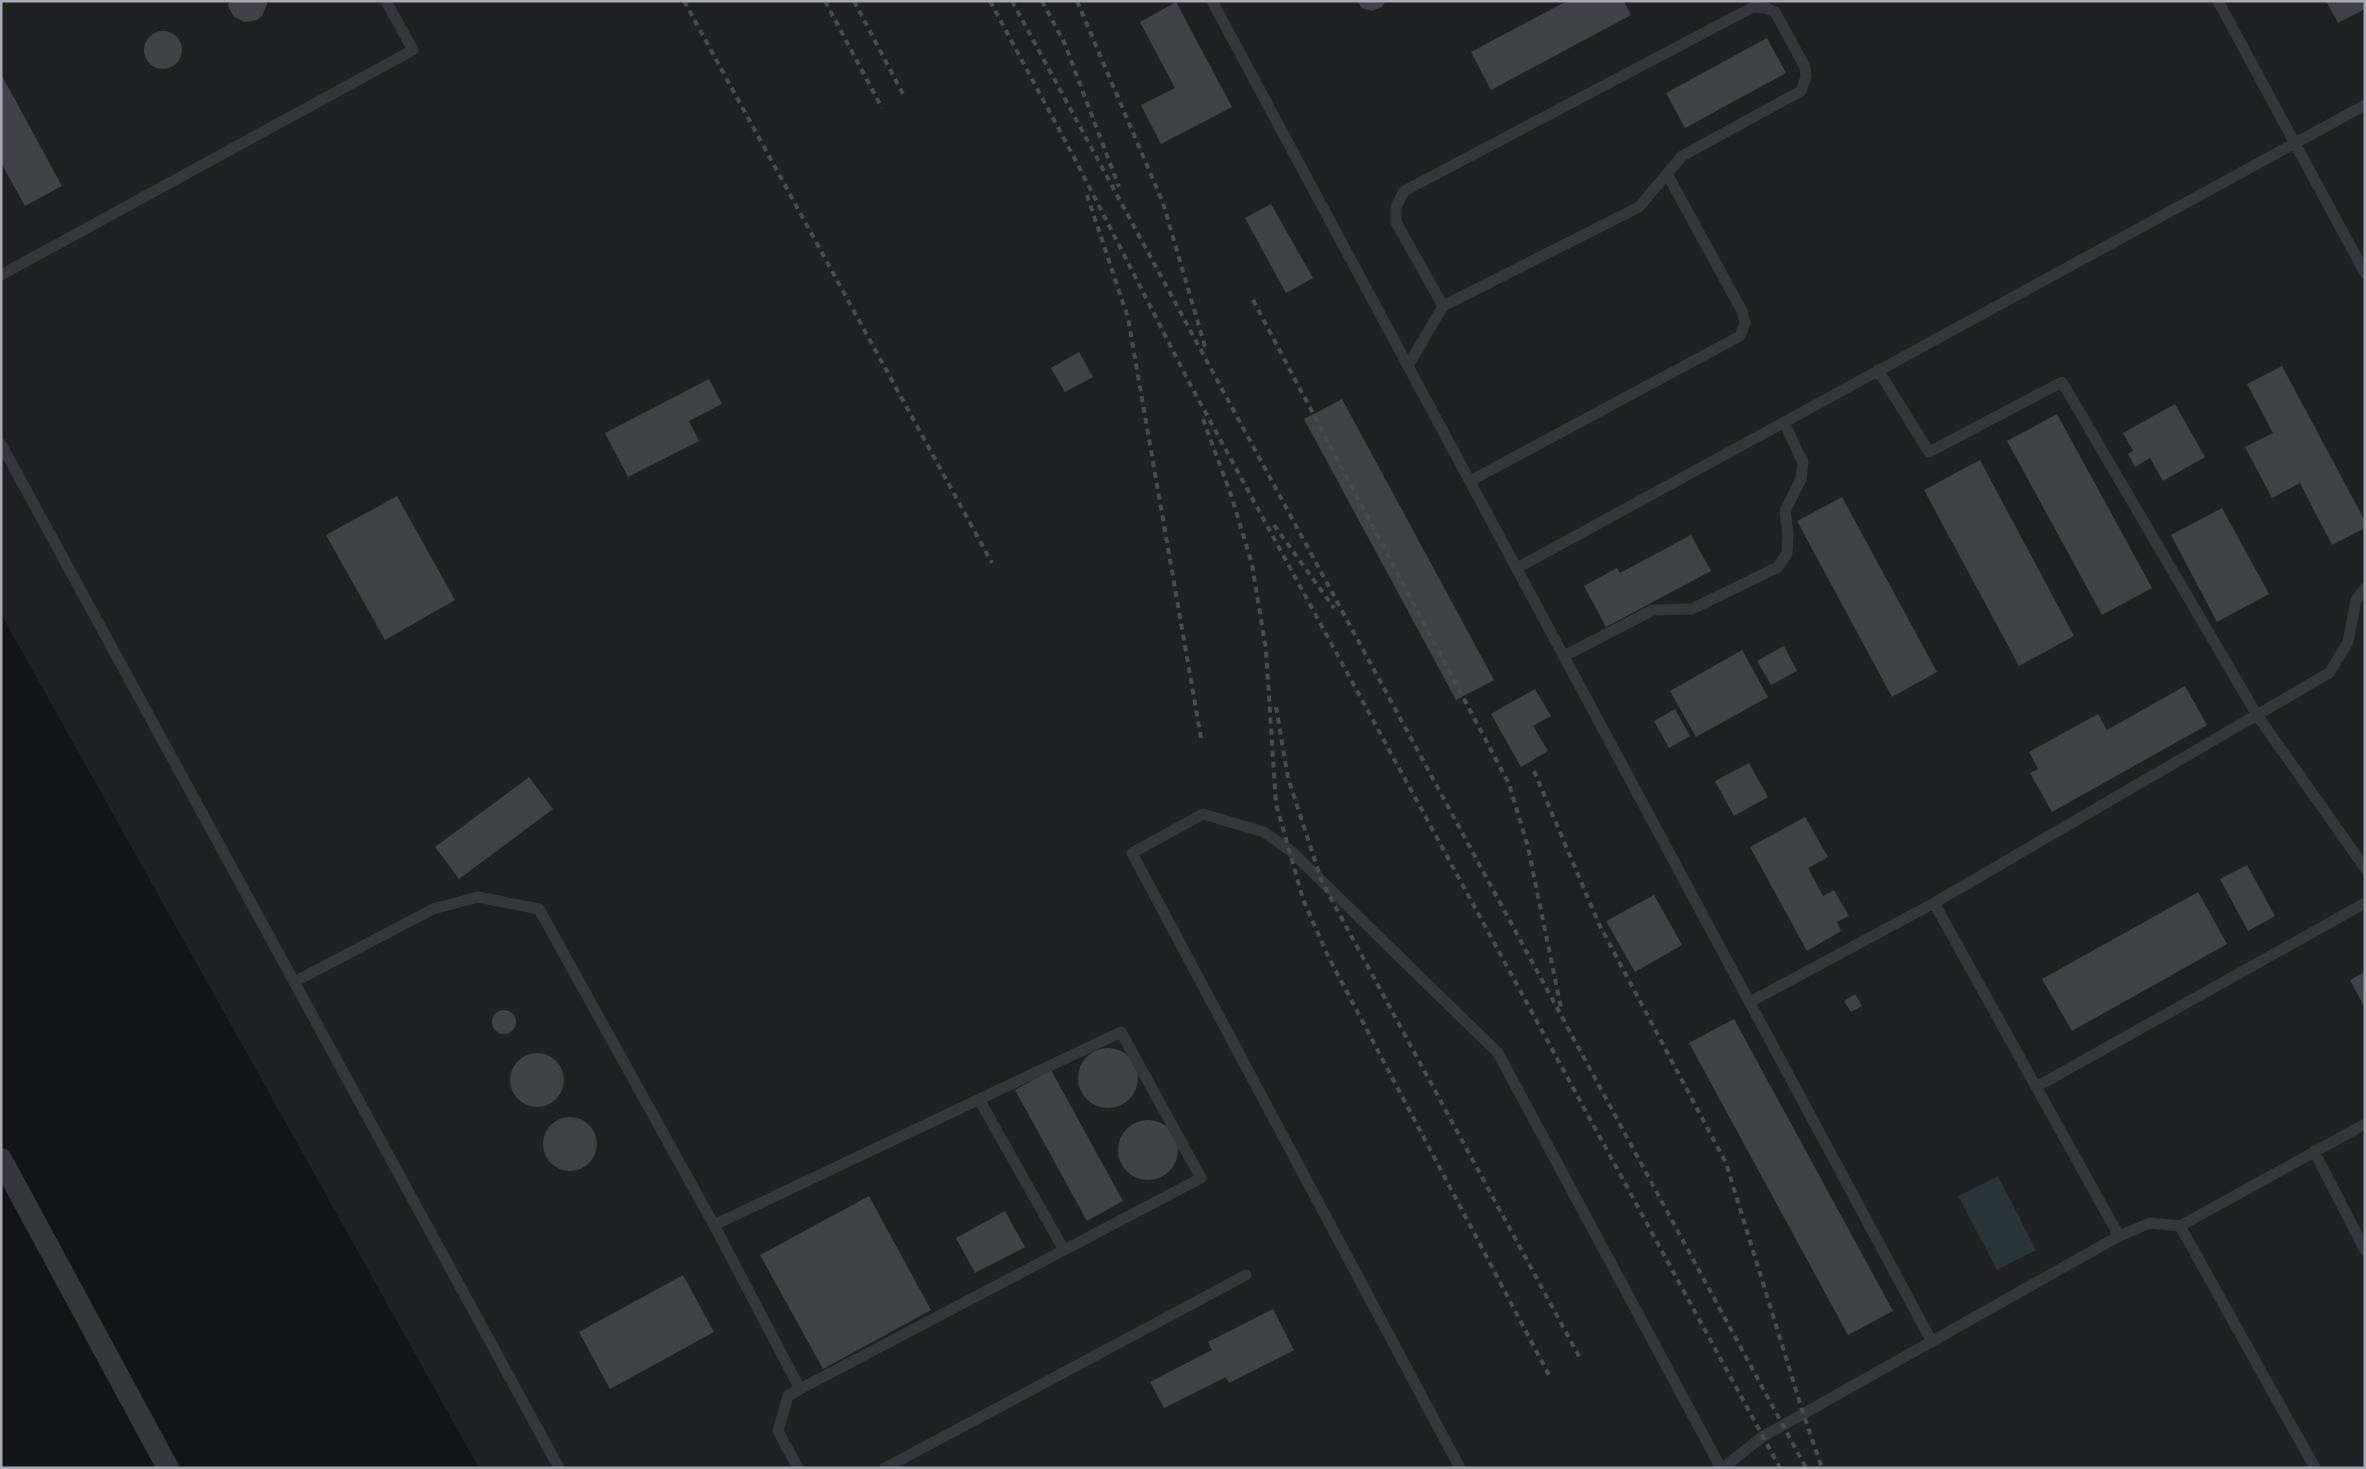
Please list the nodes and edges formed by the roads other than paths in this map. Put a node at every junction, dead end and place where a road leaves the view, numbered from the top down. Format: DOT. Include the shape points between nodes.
graph roads {
  1 [pos="386,1"];
  2 [pos="1212,1"];
  3 [pos="2218,1"];
  4 [pos="2365,105"];
  5 [pos="2295,143"];
  6 [pos="1667,174"];
  7 [pos="2365,273"];
  8 [pos="1,275"];
  9 [pos="1443,306"];
  10 [pos="1408,366"];
  11 [pos="1878,370"];
  12 [pos="1784,422"];
  13 [pos="1,444"];
  14 [pos="1470,481"];
  15 [pos="1516,568"];
  16 [pos="2365,588"];
  17 [pos="1564,656"];
  18 [pos="2258,715"];
  19 [pos="2365,868"];
  20 [pos="1934,903"];
  21 [pos="2365,903"];
  22 [pos="294,982"];
  23 [pos="1750,1002"];
  24 [pos="2036,1087"];
  25 [pos="980,1101"];
  26 [pos="2365,1124"];
  27 [pos="2314,1152"];
  28 [pos="1,1159"];
  29 [pos="714,1225"];
  30 [pos="2180,1226"];
  31 [pos="2119,1236"];
  32 [pos="1064,1250"];
  33 [pos="2365,1250"];
  34 [pos="1246,1275"];
  35 [pos="1932,1342"];
  36 [pos="800,1389"];
  37 [pos="168,1468"];
  38 [pos="559,1468"];
  39 [pos="798,1468"];
  40 [pos="885,1468"];
  41 [pos="1460,1468"];
  42 [pos="1722,1468"];
  43 [pos="2315,1468"];
  1 -- 8 [label="lane" via="413,50"];
  2 -- 10 [label="lane"];
  3 -- 5 [label="lane"];
  4 -- 5 [label="lane"];
  5 -- 7 [label="lane"];
  5 -- 11 [label="lane"];
  6 -- 9 [label="lane" via="1639,207"];
  6 -- 9 [label="lane" via="1682,156 1801,91 1806,77 1805,67 1775,12 1753,7 1404,191 1396,207 1396,222"];
  6 -- 14 [label="lane" via="1742,312 1745,323 1740,336"];
  9 -- 10 [label="lane"];
  10 -- 14 [label="lane"];
  11 -- 12 [label="lane"];
  11 -- 18 [label="lane" via="1929,452 2062,382"];
  12 -- 15 [label="lane"];
  12 -- 17 [label="lane" via="1802,463 1801,479 1785,511 1787,553 1778,567 1692,609 1653,610"];
  13 -- 22 [label="lane"];
  14 -- 15 [label="lane"];
  15 -- 17 [label="lane"];
  16 -- 18 [label="lane" via="2356,600 2348,642 2329,673"];
  17 -- 23 [label="lane"];
  18 -- 19 [label="lane"];
  18 -- 20 [label="lane"];
  20 -- 23 [label="lane"];
  20 -- 24 [label="lane"];
  21 -- 24 [label="lane"];
  22 -- 29 [label="lane" via="432,909 478,897 538,910"];
  22 -- 38 [label="lane"];
  23 -- 35 [label="lane"];
  24 -- 31 [label="lane"];
  25 -- 29 [label="lane"];
  25 -- 32 [label="lane"];
  25 -- 32 [label="lane" via="1121,1032 1201,1178"];
  26 -- 27 [label="lane"];
  27 -- 30 [label="lane"];
  27 -- 33 [label="lane"];
  28 -- 37 [label="street"];
  29 -- 36 [label="lane"];
  30 -- 31 [label="lane" via="2150,1223"];
  30 -- 43 [label="lane"];
  31 -- 35 [label="lane"];
  32 -- 36 [label="lane"];
  34 -- 40 [label="lane"];
  35 -- 42 [label="lane" via="1762,1437"];
  36 -- 39 [label="lane" via="788,1396 778,1431"];
  41 -- 42 [label="lane" via="1132,853 1203,814 1264,832 1291,851 1498,1053"];
}
